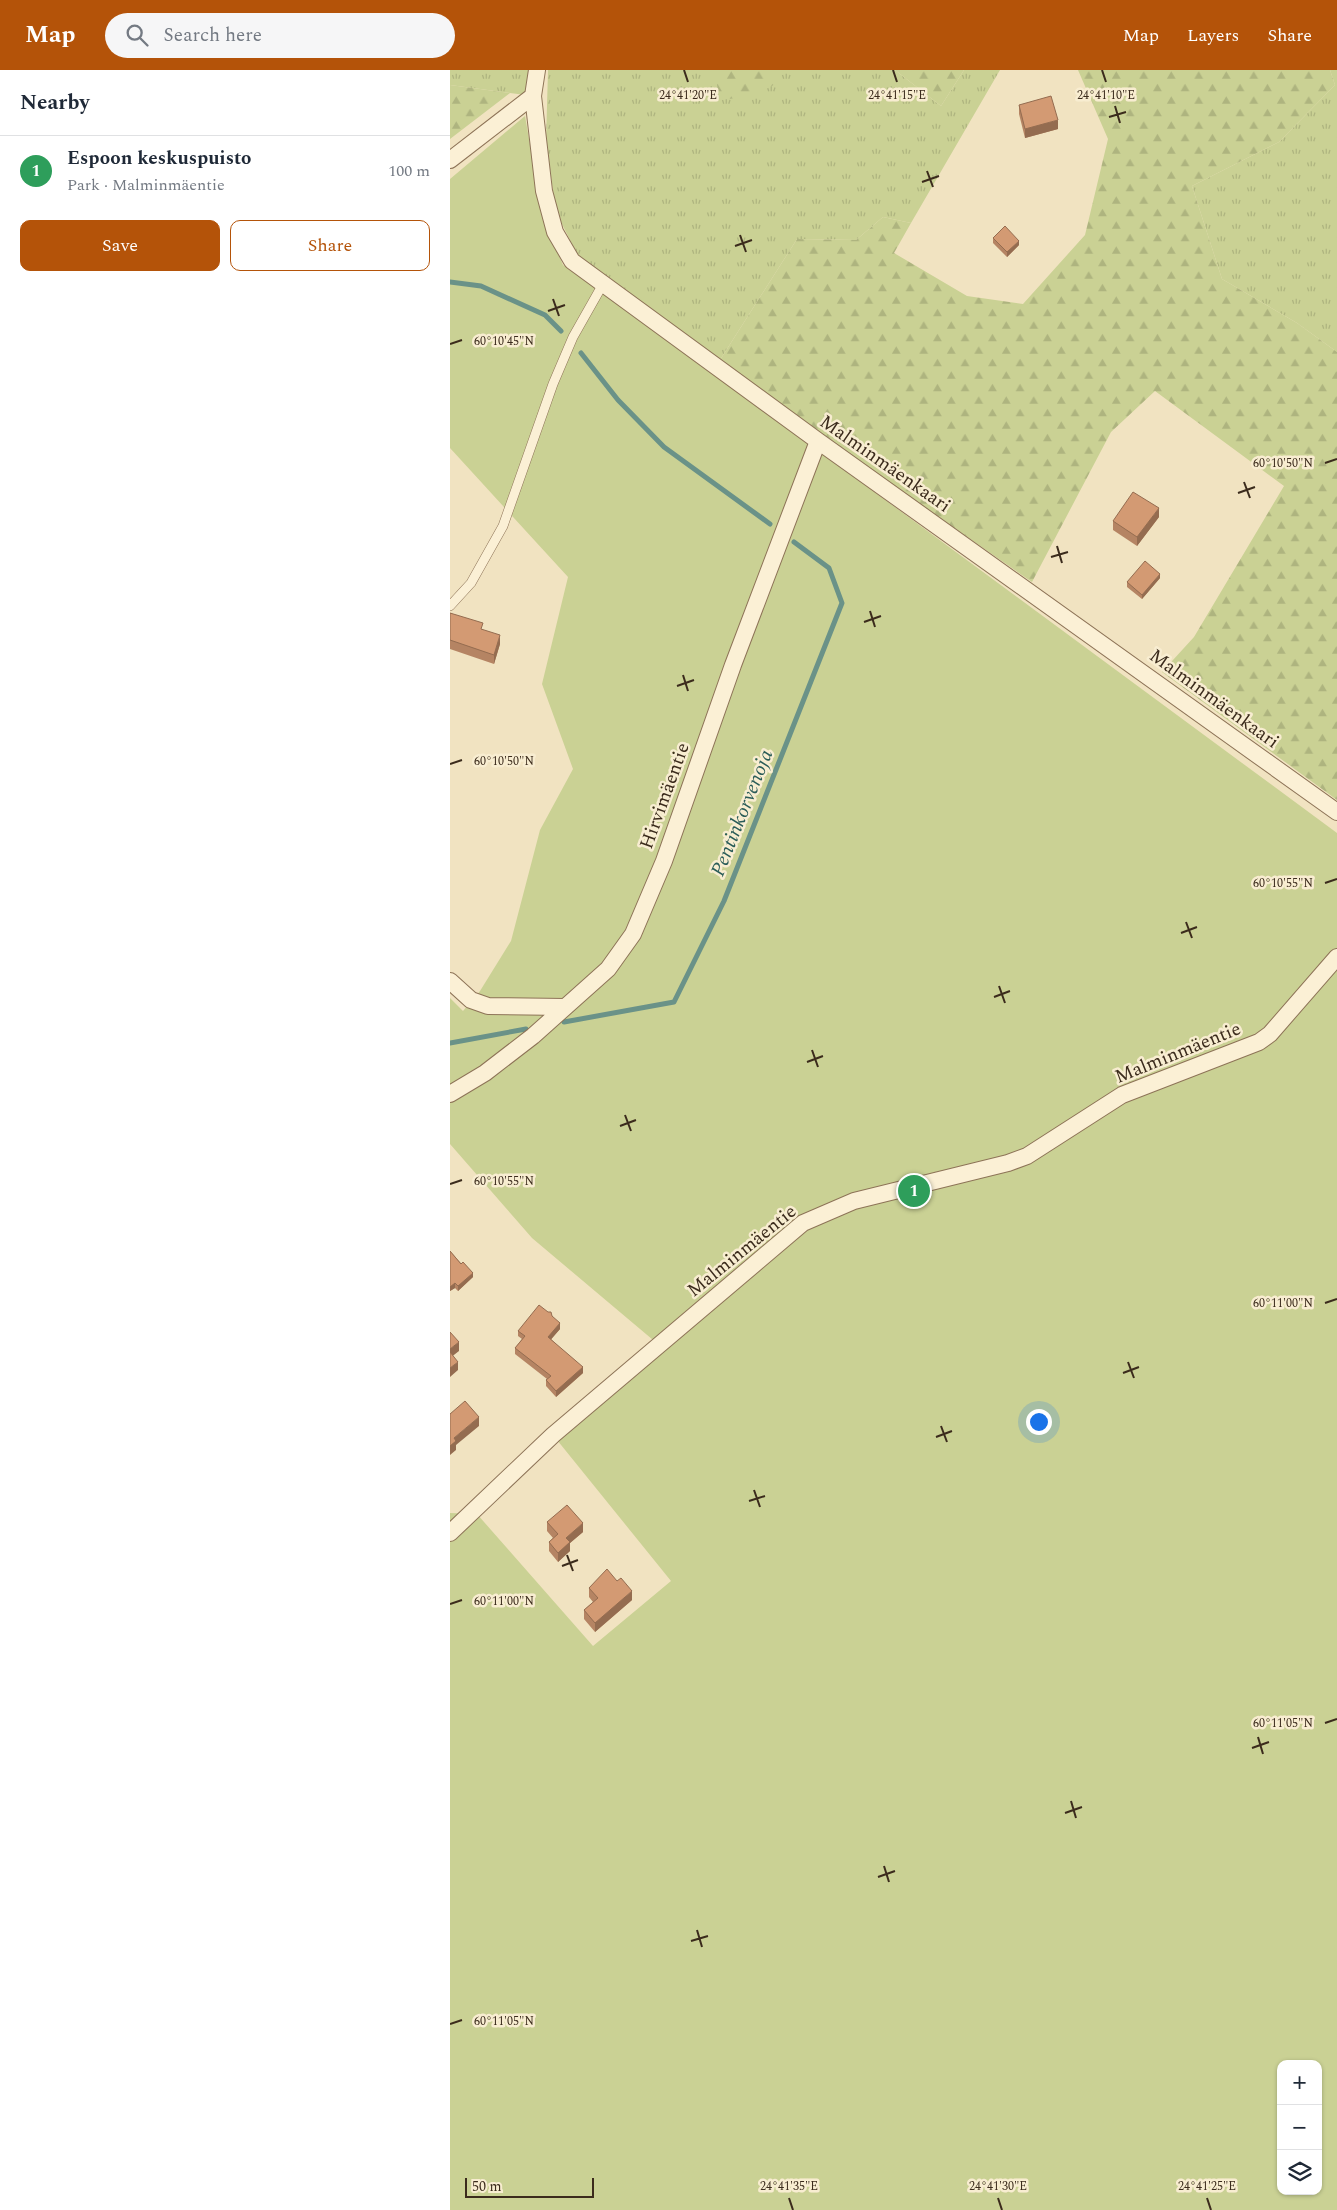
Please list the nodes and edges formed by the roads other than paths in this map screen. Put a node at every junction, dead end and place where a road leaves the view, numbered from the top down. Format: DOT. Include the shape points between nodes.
graph roads {
  1 [pos="537,70"];
  2 [pos="533,96"];
  3 [pos="450,160"];
  4 [pos="603,284"];
  5 [pos="818,441"];
  6 [pos="450,606"];
  7 [pos="1337,812"];
  8 [pos="1337,957"];
  9 [pos="450,981"];
  10 [pos="565,1007"];
  11 [pos="450,1094"];
  12 [pos="450,1533"];
  1 -- 2 [label="street, Malminmäenkaari"];
  2 -- 3 [label="street"];
  2 -- 4 [label="street, Malminmäenkaari" via="544,191 555,232 572,261"];
  4 -- 5 [label="street, Malminmäenkaari"];
  4 -- 6 [label="lane" via="573,337 553,384 503,526 471,583"];
  5 -- 7 [label="street, Malminmäenkaari"];
  5 -- 10 [label="street, Hirvimäentie" via="733,665 664,861 633,934 608,969"];
  8 -- 12 [label="street, Malminmäentie" via="1270,1034 1259,1042 1122,1095 1027,1156 854,1201 802,1223 552,1435"];
  9 -- 10 [label="street" via="471,1000 488,1006"];
  10 -- 11 [label="street, Hirvimäentie" via="485,1073"];
}
